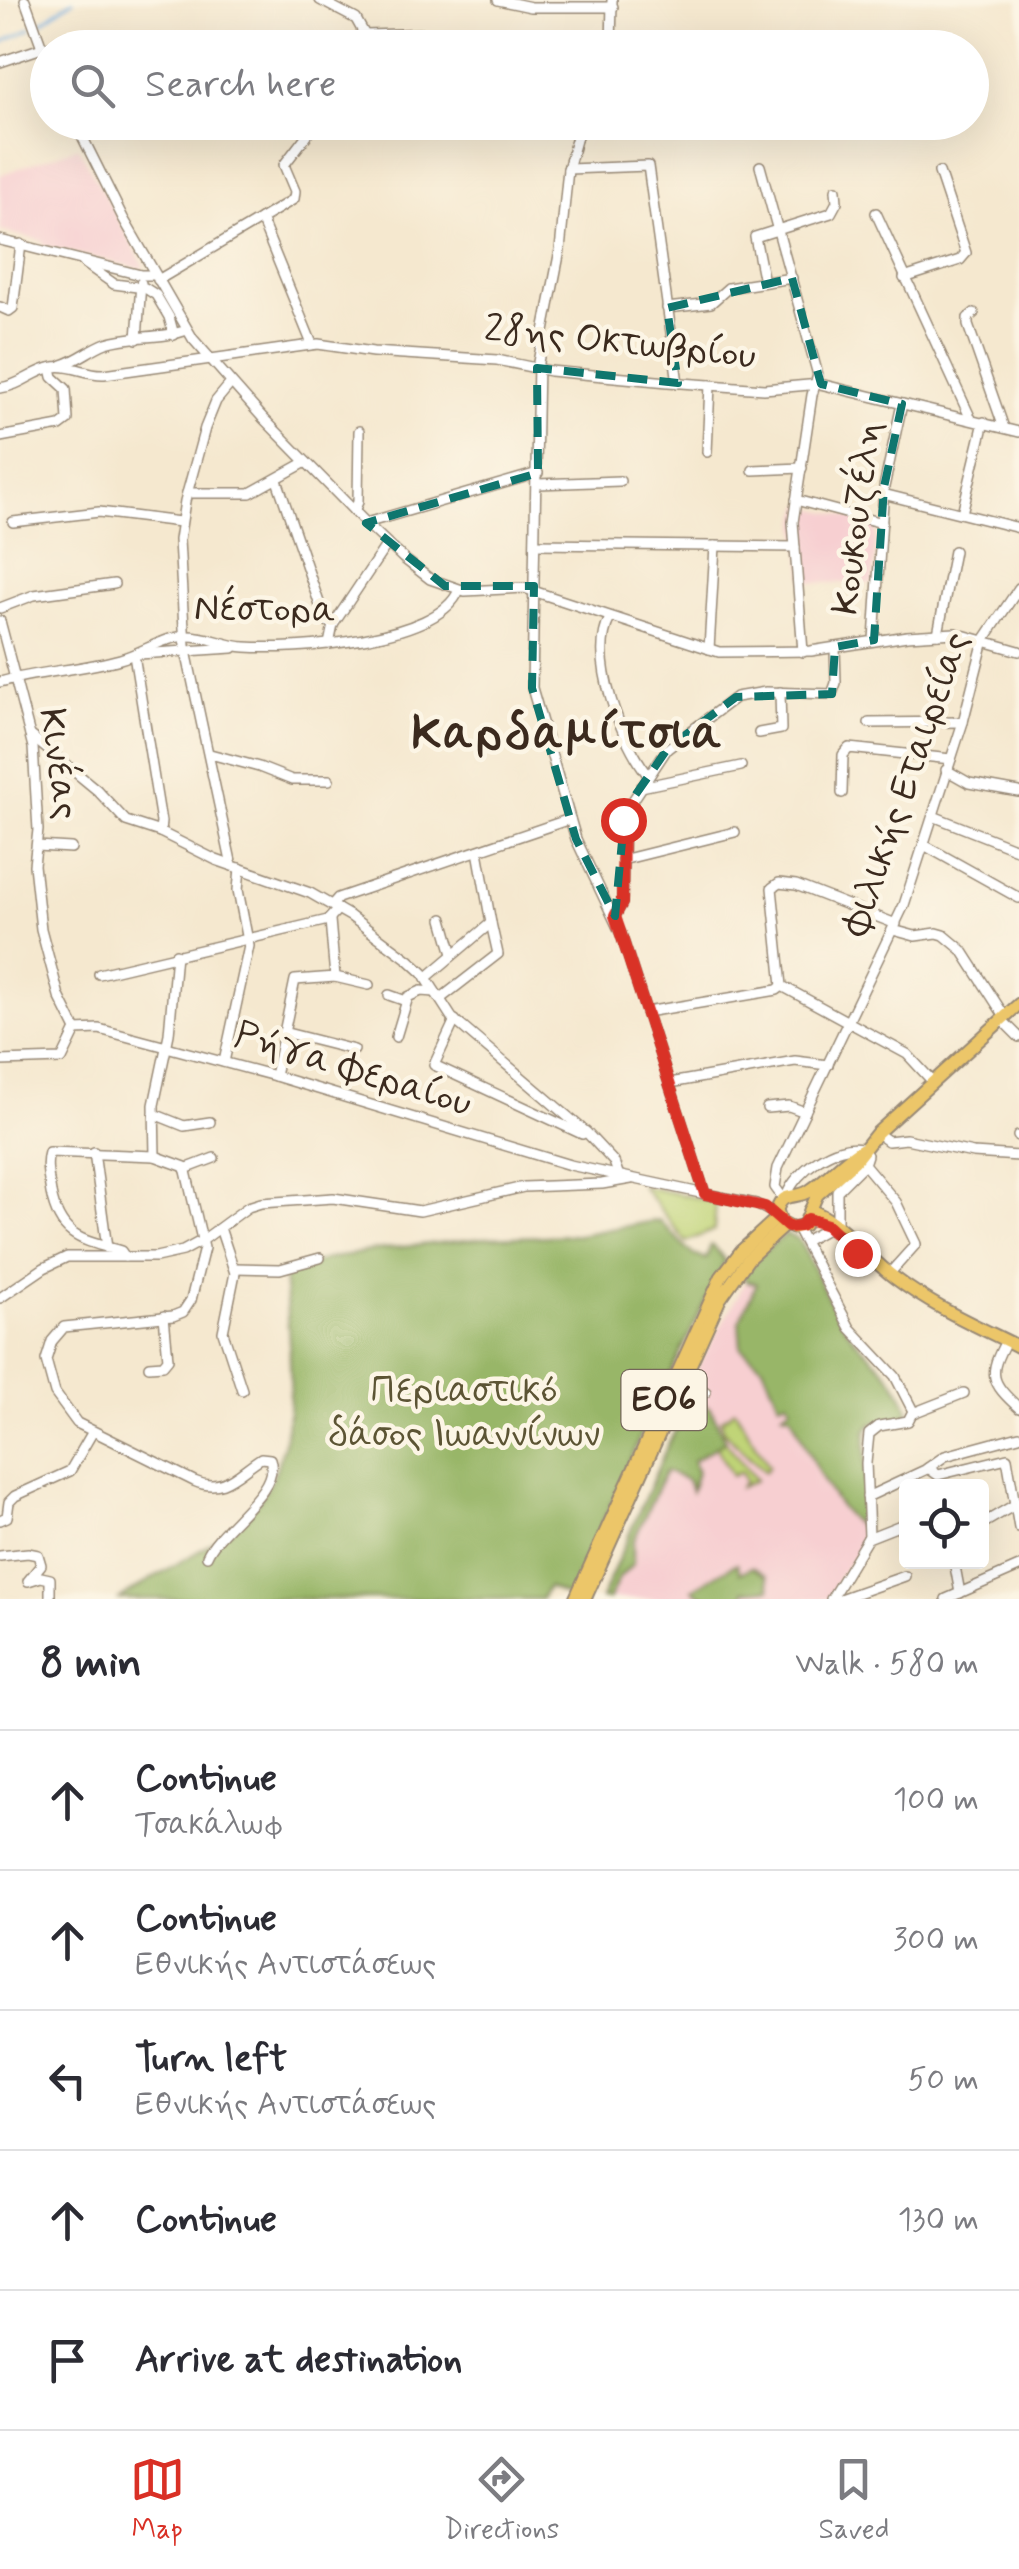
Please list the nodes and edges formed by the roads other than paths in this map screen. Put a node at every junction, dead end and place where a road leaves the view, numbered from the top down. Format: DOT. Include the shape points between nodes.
graph roads {
  1 [pos="25,0"];
  2 [pos="320,0"];
  3 [pos="498,0"];
  4 [pos="613,4"];
  5 [pos="36,30"];
  6 [pos="362,30"];
  7 [pos="612,30"];
  8 [pos="30,52"];
  9 [pos="0,62"];
  10 [pos="84,140"];
  11 [pos="303,140"];
  12 [pos="576,140"];
  13 [pos="760,166"];
  14 [pos="568,169"];
  15 [pos="938,172"];
  16 [pos="836,190"];
  17 [pos="876,213"];
  18 [pos="261,219"];
  19 [pos="780,228"];
  20 [pos="0,240"];
  21 [pos="20,244"];
  22 [pos="81,259"];
  23 [pos="141,276"];
  24 [pos="156,277"];
  25 [pos="792,278"];
  26 [pos="904,278"];
  27 [pos="764,282"];
  28 [pos="140,288"];
  29 [pos="0,307"];
  30 [pos="667,308"];
  31 [pos="974,313"];
  32 [pos="187,330"];
  33 [pos="174,335"];
  34 [pos="137,339"];
  35 [pos="312,344"];
  36 [pos="212,361"];
  37 [pos="55,367"];
  38 [pos="537,368"];
  39 [pos="678,382"];
  40 [pos="231,383"];
  41 [pos="817,384"];
  42 [pos="710,385"];
  43 [pos="0,388"];
  44 [pos="902,404"];
  45 [pos="971,419"];
  46 [pos="984,422"];
  47 [pos="1004,428"];
  48 [pos="360,431"];
  49 [pos="1019,432"];
  50 [pos="0,438"];
  51 [pos="707,452"];
  52 [pos="306,462"];
  53 [pos="802,468"];
  54 [pos="752,470"];
  55 [pos="538,479"];
  56 [pos="277,480"];
  57 [pos="620,481"];
  58 [pos="187,493"];
  59 [pos="883,494"];
  60 [pos="796,500"];
  61 [pos="354,511"];
  62 [pos="962,513"];
  63 [pos="13,522"];
  64 [pos="180,522"];
  65 [pos="366,523"];
  66 [pos="882,523"];
  67 [pos="1019,528"];
  68 [pos="386,544"];
  69 [pos="536,544"];
  70 [pos="716,546"];
  71 [pos="796,547"];
  72 [pos="954,551"];
  73 [pos="114,584"];
  74 [pos="459,590"];
  75 [pos="1018,591"];
  76 [pos="534,592"];
  77 [pos="0,608"];
  78 [pos="610,618"];
  79 [pos="0,621"];
  80 [pos="333,625"];
  81 [pos="938,634"];
  82 [pos="183,636"];
  83 [pos="874,640"];
  84 [pos="984,640"];
  85 [pos="330,644"];
  86 [pos="835,647"];
  87 [pos="244,648"];
  88 [pos="709,650"];
  89 [pos="1019,650"];
  90 [pos="186,651"];
  91 [pos="803,652"];
  92 [pos="135,654"];
  93 [pos="14,678"];
  94 [pos="0,682"];
  95 [pos="780,692"];
  96 [pos="963,722"];
  97 [pos="869,723"];
  98 [pos="759,734"];
  99 [pos="30,736"];
  100 [pos="210,754"];
  101 [pos="951,759"];
  102 [pos="741,766"];
  103 [pos="946,770"];
  104 [pos="648,776"];
  105 [pos="329,780"];
  106 [pos="641,787"];
  107 [pos="1019,792"];
  108 [pos="842,793"];
  109 [pos="933,816"];
  110 [pos="570,819"];
  111 [pos="160,832"];
  112 [pos="734,832"];
  113 [pos="924,845"];
  114 [pos="38,846"];
  115 [pos="71,848"];
  116 [pos="1019,850"];
  117 [pos="478,852"];
  118 [pos="622,860"];
  119 [pos="236,867"];
  120 [pos="1019,898"];
  121 [pos="335,907"];
  122 [pos="615,916"];
  123 [pos="443,919"];
  124 [pos="330,920"];
  125 [pos="492,923"];
  126 [pos="894,927"];
  127 [pos="248,937"];
  128 [pos="176,954"];
  129 [pos="452,954"];
  130 [pos="99,974"];
  131 [pos="336,977"];
  132 [pos="426,978"];
  133 [pos="369,985"];
  134 [pos="782,986"];
  135 [pos="388,995"];
  136 [pos="437,996"];
  137 [pos="406,1002"];
  138 [pos="1019,1004"];
  139 [pos="646,1012"];
  140 [pos="1003,1018"];
  141 [pos="455,1020"];
  142 [pos="848,1023"];
  143 [pos="76,1030"];
  144 [pos="283,1032"];
  145 [pos="396,1036"];
  146 [pos="1019,1038"];
  147 [pos="166,1048"];
  148 [pos="354,1050"];
  149 [pos="0,1061"];
  150 [pos="224,1062"];
  151 [pos="828,1066"];
  152 [pos="274,1076"];
  153 [pos="670,1082"];
  154 [pos="933,1082"];
  155 [pos="768,1108"];
  156 [pos="805,1112"];
  157 [pos="154,1114"];
  158 [pos="210,1122"];
  159 [pos="877,1133"];
  160 [pos="587,1134"];
  161 [pos="862,1149"];
  162 [pos="94,1152"];
  163 [pos="155,1156"];
  164 [pos="1019,1156"];
  165 [pos="214,1158"];
  166 [pos="864,1164"];
  167 [pos="185,1168"];
  168 [pos="619,1176"];
  169 [pos="634,1179"];
  170 [pos="705,1194"];
  171 [pos="788,1197"];
  172 [pos="756,1204"];
  173 [pos="810,1212"];
  174 [pos="784,1221"];
  175 [pos="834,1226"];
  176 [pos="220,1228"];
  177 [pos="203,1240"];
  178 [pos="805,1241"];
  179 [pos="107,1248"];
  180 [pos="125,1257"];
  181 [pos="320,1258"];
  182 [pos="235,1268"];
  183 [pos="889,1274"];
  184 [pos="0,1298"];
  185 [pos="164,1316"];
  186 [pos="1006,1340"];
  187 [pos="1019,1347"];
  188 [pos="149,1366"];
  189 [pos="677,1382"];
  190 [pos="242,1390"];
  191 [pos="701,1393"];
  192 [pos="964,1393"];
  193 [pos="671,1408"];
  194 [pos="1019,1408"];
  195 [pos="913,1412"];
  196 [pos="92,1433"];
  197 [pos="1019,1436"];
  198 [pos="938,1460"];
  199 [pos="968,1467"];
  200 [pos="928,1468"];
  201 [pos="868,1497"];
  202 [pos="1016,1504"];
  203 [pos="0,1520"];
  204 [pos="989,1520"];
  205 [pos="899,1526"];
  206 [pos="1019,1528"];
  207 [pos="868,1538"];
  208 [pos="0,1556"];
  209 [pos="207,1556"];
  210 [pos="1019,1567"];
  211 [pos="954,1569"];
  212 [pos="905,1576"];
  213 [pos="955,1596"];
  214 [pos="50,1599"];
  215 [pos="575,1599"];
  216 [pos="585,1599"];
  217 [pos="831,1599"];
  218 [pos="840,1599"];
  1 -- 5 [label="street"];
  2 -- 6 [label="street" via="352,16"];
  3 -- 4 [label="street" via="531,7"];
  4 -- 7 [label="street"];
  8 -- 9 [label="street"];
  10 -- 24 [label="street"];
  11 -- 18 [label="street" via="284,165 294,199"];
  12 -- 14 [label="street"];
  13 -- 19 [label="street"];
  14 -- 30 [label="street" via="648,166"];
  14 -- 38 [label="street"];
  15 -- 26 [label="street" via="966,253"];
  16 -- 19 [label="street" via="831,213"];
  17 -- 26 [label="street"];
  18 -- 24 [label="street"];
  18 -- 35 [label="street"];
  19 -- 25 [label="street"];
  19 -- 27 [label="street" via="754,236"];
  20 -- 21 [label="street"];
  21 -- 22 [label="street"];
  21 -- 29 [label="street" via="13,309"];
  22 -- 23 [label="street"];
  22 -- 28 [label="street" via="110,282"];
  23 -- 24 [label="street"];
  23 -- 28 [label="street"];
  24 -- 32 [label="street"];
  25 -- 27 [label="street"];
  25 -- 41 [label="street"];
  26 -- 45 [label="street"];
  27 -- 30 [label="street" via="728,288 710,302"];
  28 -- 33 [label="street" via="160,298"];
  28 -- 34 [label="street"];
  30 -- 39 [label="street"];
  31 -- 47 [label="street" via="968,325"];
  32 -- 33 [label="street"];
  32 -- 36 [label="street"];
  33 -- 34 [label="street"];
  34 -- 37 [label="street" via="106,343"];
  35 -- 36 [label="street, 28ης Οκτωβρίου"];
  35 -- 38 [label="street, 28ης Οκτωβρίου"];
  36 -- 37 [label="street, 28ης Οκτωβρίου" via="98,375"];
  36 -- 40 [label="street"];
  37 -- 43 [label="street"];
  37 -- 50 [label="street" via="54,378 66,390 66,423"];
  38 -- 39 [label="street, 28ης Οκτωβρίου"];
  38 -- 55 [label="street"];
  39 -- 42 [label="street, 28ης Οκτωβρίου"];
  40 -- 52 [label="street"];
  40 -- 58 [label="street" via="211,412"];
  41 -- 42 [label="street, 28ης Οκτωβρίου"];
  41 -- 44 [label="street, 28ης Οκτωβρίου"];
  41 -- 53 [label="street"];
  42 -- 51 [label="street"];
  44 -- 45 [label="street, 28ης Οκτωβρίου"];
  44 -- 59 [label="street, Κουκουζέλη"];
  45 -- 46 [label="street, 28ης Οκτωβρίου"];
  46 -- 47 [label="street, 28ης Οκτωβρίου"];
  46 -- 62 [label="street"];
  47 -- 49 [label="street, 28ης Οκτωβρίου"];
  48 -- 61 [label="street"];
  52 -- 56 [label="street"];
  52 -- 61 [label="street"];
  53 -- 54 [label="street"];
  53 -- 60 [label="street"];
  55 -- 57 [label="street"];
  55 -- 65 [label="street"];
  55 -- 69 [label="street"];
  56 -- 58 [label="street" via="246,494"];
  56 -- 80 [label="street" via="325,620"];
  58 -- 64 [label="street"];
  59 -- 62 [label="street"];
  59 -- 66 [label="street, Κουκουζέλη"];
  60 -- 66 [label="street"];
  60 -- 71 [label="street"];
  61 -- 65 [label="street"];
  62 -- 67 [label="street"];
  63 -- 64 [label="street" via="98,512"];
  64 -- 82 [label="street"];
  65 -- 68 [label="street"];
  66 -- 83 [label="street, Κουκουζέλη"];
  68 -- 74 [label="street" via="426,576"];
  68 -- 80 [label="street"];
  69 -- 70 [label="street"];
  69 -- 76 [label="street"];
  70 -- 71 [label="street"];
  70 -- 88 [label="street"];
  71 -- 91 [label="street"];
  72 -- 81 [label="street"];
  73 -- 77 [label="street" via="34,594"];
  74 -- 76 [label="street"];
  74 -- 85 [label="street, Νέστορα" via="414,626"];
  75 -- 84 [label="street, Φιλικής Εταιρείας"];
  76 -- 78 [label="street"];
  76 -- 110 [label="street" via="532,688"];
  78 -- 88 [label="street"];
  78 -- 104 [label="street" via="602,649 610,695"];
  79 -- 93 [label="street, Κινέας"];
  80 -- 85 [label="street"];
  81 -- 83 [label="street"];
  81 -- 84 [label="street"];
  82 -- 87 [label="street, Νέστορα"];
  82 -- 90 [label="street"];
  82 -- 92 [label="street, Νέστορα"];
  83 -- 86 [label="street"];
  84 -- 89 [label="street"];
  84 -- 96 [label="street, Φιλικής Εταιρείας"];
  85 -- 87 [label="street, Νέστορα"];
  86 -- 91 [label="street"];
  86 -- 95 [label="street" via="833,693"];
  87 -- 90 [label="street"];
  88 -- 91 [label="street"];
  90 -- 92 [label="street"];
  90 -- 100 [label="street"];
  92 -- 93 [label="street, Νέστορα"];
  92 -- 111 [label="street"];
  93 -- 94 [label="street, Νέστορα"];
  93 -- 99 [label="street, Κινέας"];
  95 -- 98 [label="street" via="780,728"];
  95 -- 104 [label="street" via="730,700 668,748"];
  96 -- 97 [label="street"];
  96 -- 101 [label="street, Φιλικής Εταιρείας"];
  99 -- 111 [label="street" via="122,818"];
  99 -- 114 [label="street, Κινέας"];
  100 -- 105 [label="street" via="292,780"];
  100 -- 119 [label="street"];
  101 -- 103 [label="street, Φιλικής Εταιρείας"];
  101 -- 108 [label="street" via="849,748 842,755"];
  102 -- 106 [label="street"];
  103 -- 107 [label="street" via="966,782"];
  103 -- 109 [label="street, Φιλικής Εταιρείας"];
  104 -- 106 [label="street"];
  106 -- 118 [label="street" via="623,820"];
  109 -- 113 [label="street, Φιλικής Εταιρείας"];
  109 -- 116 [label="street"];
  110 -- 117 [label="street"];
  110 -- 122 [label="street"];
  111 -- 119 [label="street"];
  112 -- 118 [label="street"];
  113 -- 120 [label="street"];
  113 -- 126 [label="street, Φιλικής Εταιρείας"];
  114 -- 115 [label="street"];
  114 -- 143 [label="street, Κινέας" via="40,929"];
  117 -- 121 [label="street" via="338,898"];
  117 -- 125 [label="street"];
  118 -- 122 [label="street" via="622,903"];
  119 -- 121 [label="street"];
  119 -- 127 [label="street"];
  121 -- 124 [label="street"];
  121 -- 132 [label="street"];
  122 -- 139 [label="street"];
  123 -- 129 [label="street"];
  124 -- 127 [label="street"];
  124 -- 131 [label="street"];
  125 -- 129 [label="street"];
  125 -- 136 [label="street" via="498,954"];
  126 -- 134 [label="street" via="805,888 775,884"];
  126 -- 140 [label="street" via="915,936 937,932 962,950"];
  126 -- 142 [label="street, Φιλικής Εταιρείας"];
  127 -- 128 [label="street"];
  127 -- 150 [label="street"];
  128 -- 130 [label="street"];
  128 -- 147 [label="street"];
  129 -- 132 [label="street"];
  131 -- 133 [label="street"];
  131 -- 144 [label="street" via="295,980"];
  132 -- 136 [label="street"];
  134 -- 139 [label="street"];
  134 -- 142 [label="street"];
  135 -- 137 [label="street"];
  136 -- 137 [label="street" via="419,992"];
  136 -- 141 [label="street"];
  137 -- 145 [label="street"];
  138 -- 140 [label="main road, ΕΟ6"];
  139 -- 153 [label="street"];
  140 -- 146 [label="street"];
  140 -- 154 [label="main road, ΕΟ6"];
  141 -- 160 [label="street"];
  141 -- 160 [label="street" via="434,1065"];
  142 -- 151 [label="street, Φιλικής Εταιρείας"];
  142 -- 154 [label="street" via="907,1054"];
  143 -- 147 [label="street, Ρήγα Φεραίου"];
  143 -- 149 [label="street" via="56,1061"];
  144 -- 148 [label="street"];
  144 -- 152 [label="street"];
  147 -- 150 [label="street, Ρήγα Φεραίου"];
  147 -- 157 [label="street"];
  150 -- 152 [label="street, Ρήγα Φεραίου"];
  151 -- 153 [label="street" via="795,1062"];
  151 -- 156 [label="street, Φιλικής Εταιρείας"];
  152 -- 168 [label="street, Ρήγα Φεραίου"];
  153 -- 170 [label="street"];
  154 -- 159 [label="main road, ΕΟ6"];
  155 -- 156 [label="street"];
  156 -- 171 [label="street, Φιλικής Εταιρείας" via="777,1170 776,1187"];
  157 -- 158 [label="street" via="184,1126"];
  157 -- 163 [label="street"];
  159 -- 161 [label="main road, ΕΟ6"];
  159 -- 164 [label="street" via="888,1142"];
  160 -- 168 [label="street"];
  161 -- 166 [label="street"];
  161 -- 171 [label="main road, ΕΟ6" via="811,1190"];
  161 -- 173 [label="main road, ΕΟ6" via="816,1195"];
  162 -- 163 [label="street"];
  162 -- 179 [label="street"];
  162 -- 179 [label="street" via="48,1152 47,1165 63,1226"];
  163 -- 167 [label="street"];
  165 -- 167 [label="street"];
  166 -- 175 [label="street" via="837,1192"];
  166 -- 183 [label="street" via="896,1202 916,1244"];
  167 -- 177 [label="street"];
  168 -- 169 [label="street, Ρήγα Φεραίου"];
  169 -- 170 [label="street, Ρήγα Φεραίου"];
  169 -- 176 [label="street" via="527,1186 420,1211 333,1198 281,1200 248,1207"];
  170 -- 172 [label="street, Ρήγα Φεραίου"];
  171 -- 172 [label="street"];
  171 -- 173 [label="main road"];
  171 -- 174 [label="main road"];
  172 -- 174 [label="street"];
  173 -- 174 [label="main road, ΕΟ6"];
  173 -- 175 [label="main road" via="828,1216"];
  174 -- 178 [label="street"];
  174 -- 189 [label="main road, ΕΟ6" via="730,1282"];
  175 -- 178 [label="street"];
  175 -- 183 [label="main road"];
  176 -- 177 [label="street"];
  176 -- 182 [label="street"];
  177 -- 180 [label="street" via="166,1256"];
  177 -- 185 [label="street" via="190,1303"];
  178 -- 195 [label="street" via="850,1328 895,1376"];
  179 -- 180 [label="street"];
  180 -- 184 [label="street" via="67,1257"];
  181 -- 182 [label="street" via="280,1268"];
  182 -- 190 [label="street" via="223,1332"];
  183 -- 186 [label="main road"];
  185 -- 188 [label="street" via="168,1361"];
  185 -- 196 [label="street" via="68,1326 52,1341 46,1360 55,1393"];
  186 -- 187 [label="main road"];
  186 -- 194 [label="street" via="993,1374"];
  189 -- 191 [label="street"];
  189 -- 193 [label="main road, ΕΟ6"];
  189 -- 215 [label="main road, ΕΟ6"];
  191 -- 193 [label="main road"];
  192 -- 195 [label="street"];
  193 -- 216 [label="main road, ΕΟ6"];
  195 -- 201 [label="street" via="906,1422 871,1430"];
  196 -- 203 [label="street" via="70,1471 15,1496"];
  196 -- 209 [label="street" via="212,1487 260,1458 270,1459 264,1486"];
  197 -- 198 [label="street"];
  198 -- 199 [label="street"];
  198 -- 200 [label="street"];
  199 -- 200 [label="street" via="936,1475"];
  199 -- 202 [label="street" via="1006,1458"];
  200 -- 201 [label="street"];
  201 -- 207 [label="street"];
  202 -- 204 [label="street"];
  202 -- 206 [label="street"];
  205 -- 207 [label="street"];
  207 -- 217 [label="street"];
  208 -- 214 [label="street" via="38,1556 28,1582 50,1579"];
  210 -- 213 [label="street"];
  211 -- 213 [label="street"];
  212 -- 218 [label="street"];
}
